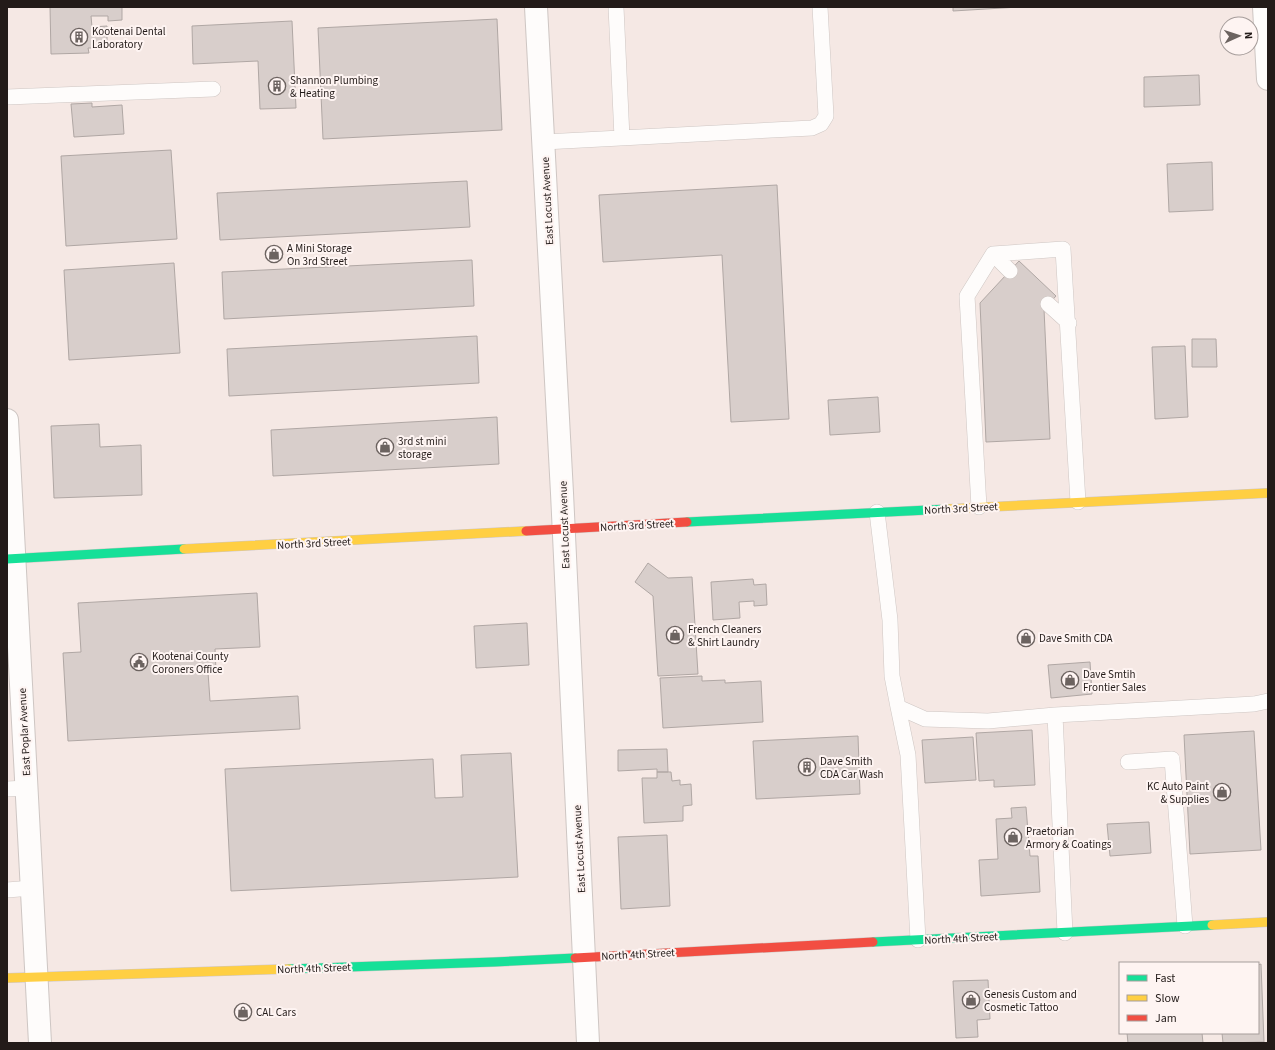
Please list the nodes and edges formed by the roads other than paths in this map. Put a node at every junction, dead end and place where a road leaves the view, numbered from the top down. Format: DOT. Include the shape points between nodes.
graph roads {
  1 [pos="536,7"];
  2 [pos="616,7"];
  3 [pos="820,7"];
  4 [pos="1264,7"];
  5 [pos="1268,79"];
  6 [pos="213,89"];
  7 [pos="7,97"];
  8 [pos="622,138"];
  9 [pos="544,142"];
  10 [pos="993,254"];
  11 [pos="1010,271"];
  12 [pos="1048,304"];
  13 [pos="1069,323"];
  14 [pos="7,420"];
  15 [pos="1268,493"];
  16 [pos="1078,502"];
  17 [pos="979,507"];
  18 [pos="877,512"];
  19 [pos="563,529"];
  20 [pos="11,559"];
  21 [pos="13,640"];
  22 [pos="1268,701"];
  23 [pos="898,707"];
  24 [pos="1054,715"];
  25 [pos="1128,762"];
  26 [pos="17,789"];
  27 [pos="32,888"];
  28 [pos="7,890"];
  29 [pos="1268,922"];
  30 [pos="1185,926"];
  31 [pos="1065,933"];
  32 [pos="918,940"];
  33 [pos="584,957"];
  34 [pos="38,977"];
  35 [pos="7,978"];
  36 [pos="40,1043"];
  37 [pos="588,1043"];
  1 -- 9 [label="street, East Locust Avenue"];
  2 -- 8 [label="lane"];
  3 -- 8 [label="lane" via="826,116 821,124 812,128"];
  4 -- 5 [label="street"];
  6 -- 7 [label="lane"];
  8 -- 9 [label="lane"];
  9 -- 19 [label="street, East Locust Avenue"];
  10 -- 11 [label="lane"];
  10 -- 13 [label="lane" via="1063,249"];
  10 -- 17 [label="lane" via="967,296"];
  12 -- 13 [label="lane"];
  13 -- 16 [label="lane"];
  14 -- 20 [label="street, East Poplar Avenue"];
  15 -- 16 [label="main road, North 3rd Street"];
  16 -- 17 [label="main road, North 3rd Street"];
  17 -- 18 [label="main road, North 3rd Street"];
  18 -- 19 [label="main road, North 3rd Street"];
  18 -- 23 [label="lane" via="890,620 892,676"];
  19 -- 20 [label="main road, North 3rd Street"];
  19 -- 33 [label="street, East Locust Avenue"];
  20 -- 21 [label="street, East Poplar Avenue"];
  21 -- 26 [label="street, East Poplar Avenue"];
  22 -- 24 [label="lane" via="1254,704"];
  23 -- 24 [label="lane" via="925,719 988,721"];
  23 -- 32 [label="lane" via="908,755"];
  24 -- 31 [label="lane"];
  25 -- 30 [label="lane" via="1172,759"];
  26 -- 27 [label="street, East Poplar Avenue"];
  27 -- 28 [label="lane"];
  27 -- 34 [label="street, East Poplar Avenue"];
  29 -- 30 [label="main road, North 4th Street"];
  30 -- 31 [label="main road, North 4th Street"];
  31 -- 32 [label="main road, North 4th Street"];
  32 -- 33 [label="main road, North 4th Street"];
  33 -- 34 [label="main road, North 4th Street"];
  33 -- 37 [label="street, East Locust Avenue"];
  34 -- 35 [label="main road, North 4th Street"];
  34 -- 36 [label="street, East Poplar Avenue"];
}
